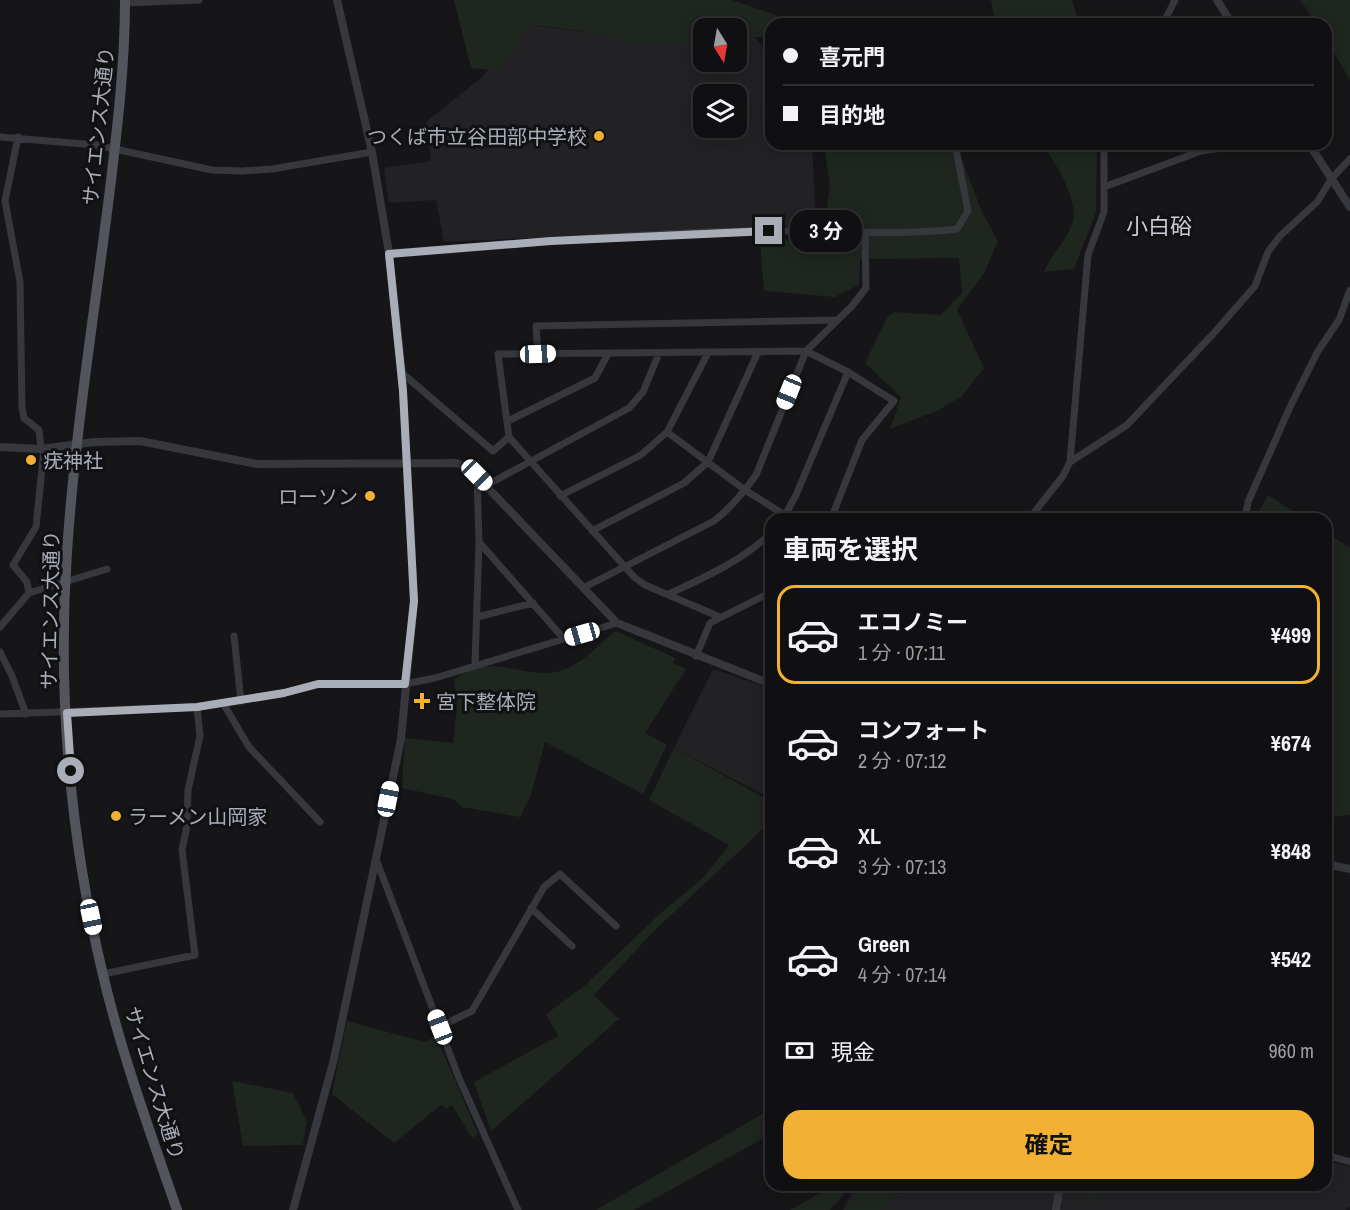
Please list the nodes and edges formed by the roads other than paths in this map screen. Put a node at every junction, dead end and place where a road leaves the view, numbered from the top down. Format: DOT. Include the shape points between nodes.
graph roads {
  1 [pos="199,0"];
  2 [pos="338,0"];
  3 [pos="1175,0"];
  4 [pos="1217,0"];
  5 [pos="125,1"];
  6 [pos="143,1"];
  7 [pos="1166,18"];
  8 [pos="1228,18"];
  9 [pos="0,137"];
  10 [pos="18,137"];
  11 [pos="115,149"];
  12 [pos="956,150"];
  13 [pos="1104,150"];
  14 [pos="1208,150"];
  15 [pos="1313,150"];
  16 [pos="372,152"];
  17 [pos="1350,159"];
  18 [pos="1332,178"];
  19 [pos="1104,187"];
  20 [pos="1350,207"];
  21 [pos="865,233"];
  22 [pos="389,254"];
  23 [pos="1350,290"];
  24 [pos="837,320"];
  25 [pos="806,351"];
  26 [pos="758,352"];
  27 [pos="658,353"];
  28 [pos="708,353"];
  29 [pos="538,354"];
  30 [pos="608,354"];
  31 [pos="848,372"];
  32 [pos="402,373"];
  33 [pos="508,421"];
  34 [pos="667,432"];
  35 [pos="509,437"];
  36 [pos="77,444"];
  37 [pos="0,447"];
  38 [pos="43,449"];
  39 [pos="529,462"];
  40 [pos="708,462"];
  41 [pos="1070,462"];
  42 [pos="408,463"];
  43 [pos="477,475"];
  44 [pos="488,485"];
  45 [pos="745,490"];
  46 [pos="560,496"];
  47 [pos="779,513"];
  48 [pos="788,513"];
  49 [pos="833,513"];
  50 [pos="1034,513"];
  51 [pos="1246,513"];
  52 [pos="592,531"];
  53 [pos="765,538"];
  54 [pos="479,542"];
  55 [pos="623,567"];
  56 [pos="107,569"];
  57 [pos="65,581"];
  58 [pos="583,588"];
  59 [pos="29,593"];
  60 [pos="669,594"];
  61 [pos="765,595"];
  62 [pos="533,603"];
  63 [pos="477,617"];
  64 [pos="720,617"];
  65 [pos="617,623"];
  66 [pos="0,627"];
  67 [pos="234,636"];
  68 [pos="564,639"];
  69 [pos="0,652"];
  70 [pos="696,656"];
  71 [pos="475,664"];
  72 [pos="765,682"];
  73 [pos="405,684"];
  74 [pos="241,701"];
  75 [pos="223,703"];
  76 [pos="197,707"];
  77 [pos="67,713"];
  78 [pos="0,714"];
  79 [pos="26,714"];
  80 [pos="320,822"];
  81 [pos="376,860"];
  82 [pos="1332,865"];
  83 [pos="1350,868"];
  84 [pos="531,908"];
  85 [pos="616,926"];
  86 [pos="572,946"];
  87 [pos="103,974"];
  88 [pos="440,1027"];
  89 [pos="1332,1157"];
  90 [pos="1350,1162"];
  91 [pos="1059,1191"];
  92 [pos="177,1210"];
  93 [pos="293,1210"];
  94 [pos="518,1210"];
  95 [pos="1056,1210"];
  1 -- 6 [label="street"];
  2 -- 16 [label="street"];
  3 -- 7 [label="street"];
  4 -- 8 [label="street"];
  5 -- 6 [label="street"];
  5 -- 11 [label="main road, サイエンス大通り"];
  9 -- 10 [label="street"];
  10 -- 11 [label="street"];
  10 -- 38 [label="street" via="5,201 20,282 22,408 24,418 39,430"];
  11 -- 16 [label="street" via="212,170 242,171"];
  11 -- 36 [label="main road, サイエンス大通り"];
  12 -- 21 [label="street" via="968,211 957,229"];
  13 -- 19 [label="street"];
  14 -- 19 [label="street"];
  15 -- 18 [label="street"];
  16 -- 22 [label="street"];
  17 -- 18 [label="street"];
  18 -- 20 [label="street"];
  18 -- 41 [label="street" via="1317,202 1280,236 1268,252 1255,286 1213,334 1127,425"];
  19 -- 41 [label="street" via="1104,212 1088,255"];
  21 -- 22 [label="street" via="745,231"];
  21 -- 24 [label="street" via="866,288"];
  22 -- 32 [label="street"];
  23 -- 51 [label="street" via="1339,320 1317,351 1290,407"];
  24 -- 25 [label="street"];
  24 -- 29 [label="street" via="536,326"];
  25 -- 26 [label="street"];
  25 -- 31 [label="street"];
  25 -- 45 [label="street" via="756,475"];
  26 -- 28 [label="street"];
  26 -- 40 [label="street"];
  27 -- 28 [label="street"];
  27 -- 30 [label="street"];
  27 -- 39 [label="street" via="643,392 629,408"];
  28 -- 34 [label="street"];
  29 -- 30 [label="street"];
  29 -- 33 [label="street" via="498,354"];
  30 -- 33 [label="street" via="595,378"];
  31 -- 48 [label="street"];
  31 -- 49 [label="street" via="894,401 862,440"];
  32 -- 35 [label="street" via="493,451"];
  32 -- 42 [label="street"];
  33 -- 35 [label="street"];
  34 -- 40 [label="street"];
  34 -- 46 [label="street" via="641,454"];
  35 -- 39 [label="street"];
  36 -- 38 [label="street"];
  36 -- 42 [label="street" via="140,441 257,464"];
  36 -- 57 [label="main road, サイエンス大通り"];
  37 -- 38 [label="street"];
  38 -- 59 [label="street" via="36,527 13,565 27,582"];
  39 -- 44 [label="street"];
  39 -- 46 [label="street"];
  40 -- 45 [label="street"];
  40 -- 52 [label="street" via="684,483"];
  41 -- 50 [label="street"];
  42 -- 43 [label="street" via="456,463"];
  42 -- 73 [label="street" via="414,601"];
  43 -- 44 [label="street"];
  43 -- 54 [label="street"];
  44 -- 58 [label="street"];
  45 -- 47 [label="street"];
  45 -- 55 [label="street" via="714,520"];
  46 -- 52 [label="street"];
  52 -- 55 [label="street"];
  53 -- 60 [label="street" via="727,565"];
  54 -- 62 [label="street"];
  54 -- 63 [label="street"];
  55 -- 58 [label="street"];
  55 -- 60 [label="street" via="645,585"];
  56 -- 57 [label="street"];
  57 -- 59 [label="street"];
  57 -- 77 [label="main road, サイエンス大通り"];
  58 -- 65 [label="street"];
  59 -- 66 [label="street"];
  60 -- 64 [label="street"];
  61 -- 64 [label="street"];
  62 -- 63 [label="street"];
  62 -- 68 [label="street"];
  63 -- 71 [label="street"];
  64 -- 70 [label="street" via="710,623"];
  65 -- 68 [label="street"];
  65 -- 70 [label="street"];
  67 -- 74 [label="street"];
  68 -- 71 [label="street"];
  69 -- 79 [label="street"];
  70 -- 72 [label="street"];
  71 -- 73 [label="street"];
  73 -- 74 [label="street" via="318,684"];
  73 -- 81 [label="street" via="401,739"];
  74 -- 75 [label="street"];
  75 -- 76 [label="street"];
  75 -- 80 [label="street" via="249,747"];
  76 -- 77 [label="street"];
  76 -- 87 [label="street" via="200,736 188,790 182,850 195,955"];
  77 -- 79 [label="street"];
  77 -- 87 [label="main road, サイエンス大通り" via="77,830"];
  78 -- 79 [label="street"];
  81 -- 88 [label="street"];
  81 -- 93 [label="street" via="334,1059"];
  82 -- 83 [label="street"];
  84 -- 85 [label="street" via="544,887 560,874"];
  84 -- 86 [label="street"];
  84 -- 88 [label="street" via="469,1014"];
  87 -- 92 [label="main road, サイエンス大通り" via="128,1066"];
  88 -- 94 [label="street" via="463,1089"];
  89 -- 90 [label="street"];
  91 -- 95 [label="street"];
}
